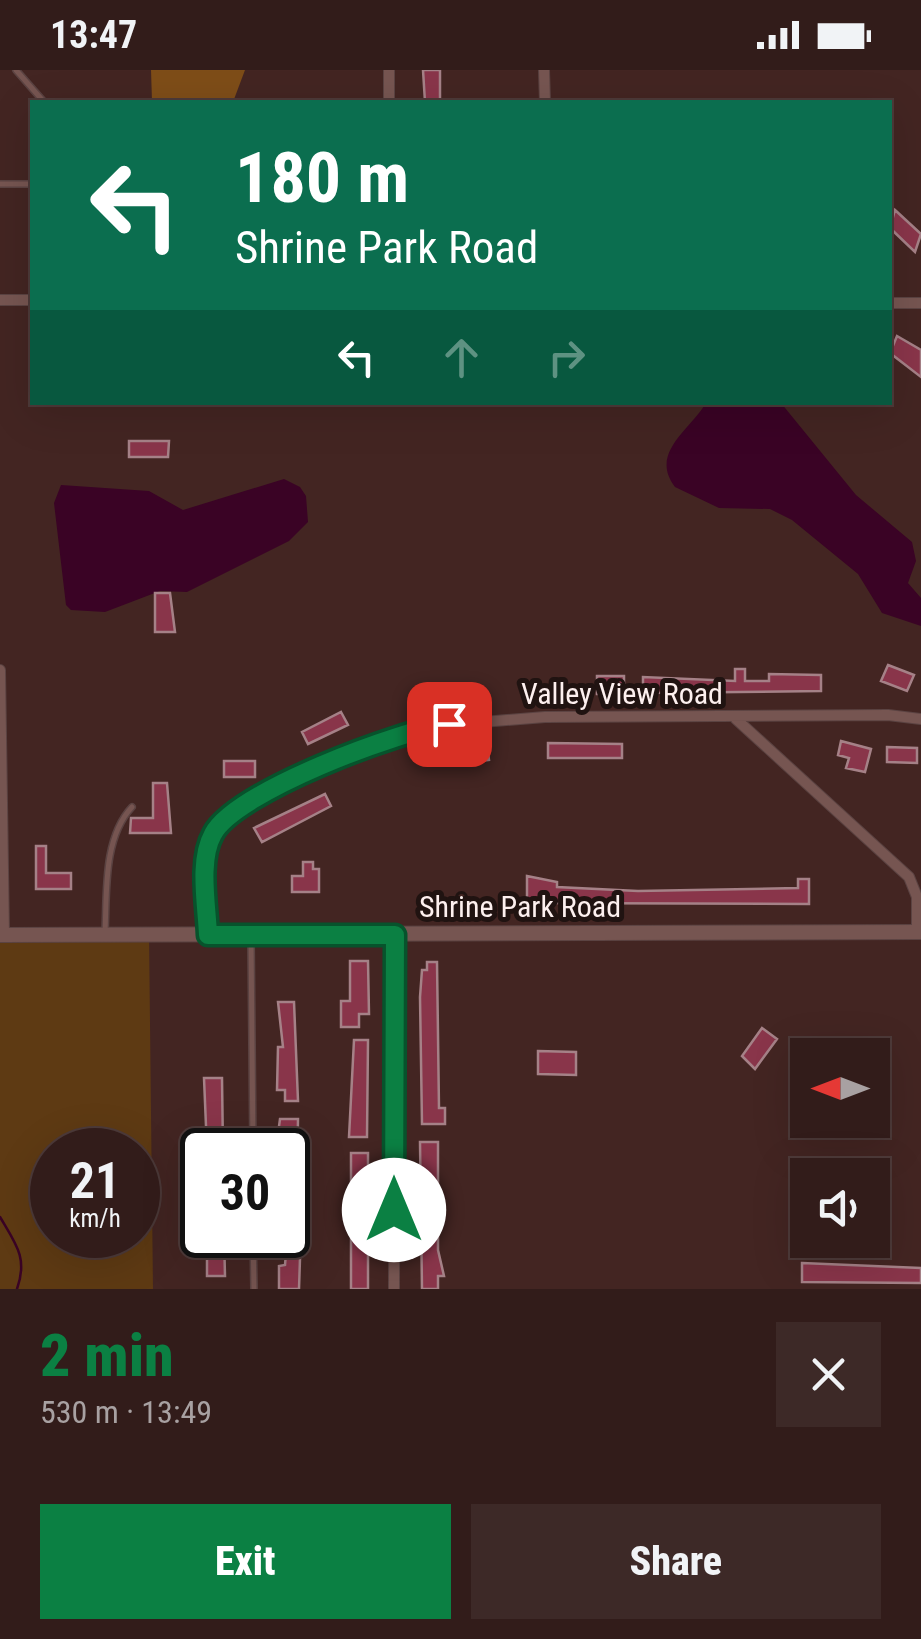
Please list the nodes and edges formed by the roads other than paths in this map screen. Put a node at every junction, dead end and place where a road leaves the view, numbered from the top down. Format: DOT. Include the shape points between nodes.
graph roads {
  1 [pos="16,70"];
  2 [pos="388,70"];
  3 [pos="544,70"];
  4 [pos="42,100"];
  5 [pos="389,100"];
  6 [pos="544,100"];
  7 [pos="0,184"];
  8 [pos="30,184"];
  9 [pos="0,300"];
  10 [pos="30,300"];
  11 [pos="892,303"];
  12 [pos="921,303"];
  13 [pos="0,670"];
  14 [pos="736,718"];
  15 [pos="921,719"];
  16 [pos="132,807"];
  17 [pos="909,877"];
  18 [pos="921,890"];
  19 [pos="919,932"];
  20 [pos="2,934"];
  21 [pos="105,935"];
  22 [pos="208,935"];
  23 [pos="251,935"];
  24 [pos="395,935"];
  25 [pos="253,1128"];
  26 [pos="253,1258"];
  27 [pos="254,1289"];
  28 [pos="394,1289"];
  1 -- 4 [label="lane"];
  2 -- 5 [label="street"];
  3 -- 6 [label="street"];
  7 -- 8 [label="lane"];
  9 -- 10 [label="street"];
  11 -- 12 [label="street"];
  13 -- 20 [label="street"];
  14 -- 15 [label="street, Valley View Road"];
  14 -- 17 [label="street"];
  14 -- 22 [label="street, Valley View Road" via="545,717 422,727 383,739 225,820 206,860"];
  16 -- 21 [label="lane" via="116,829"];
  17 -- 18 [label="street"];
  17 -- 19 [label="street"];
  19 -- 24 [label="street, Shrine Park Road"];
  20 -- 21 [label="street, Shrine Park Road"];
  21 -- 22 [label="street, Shrine Park Road"];
  22 -- 23 [label="street, Shrine Park Road"];
  23 -- 24 [label="street, Shrine Park Road"];
  23 -- 25 [label="lane"];
  24 -- 28 [label="street"];
  26 -- 27 [label="lane"];
}
